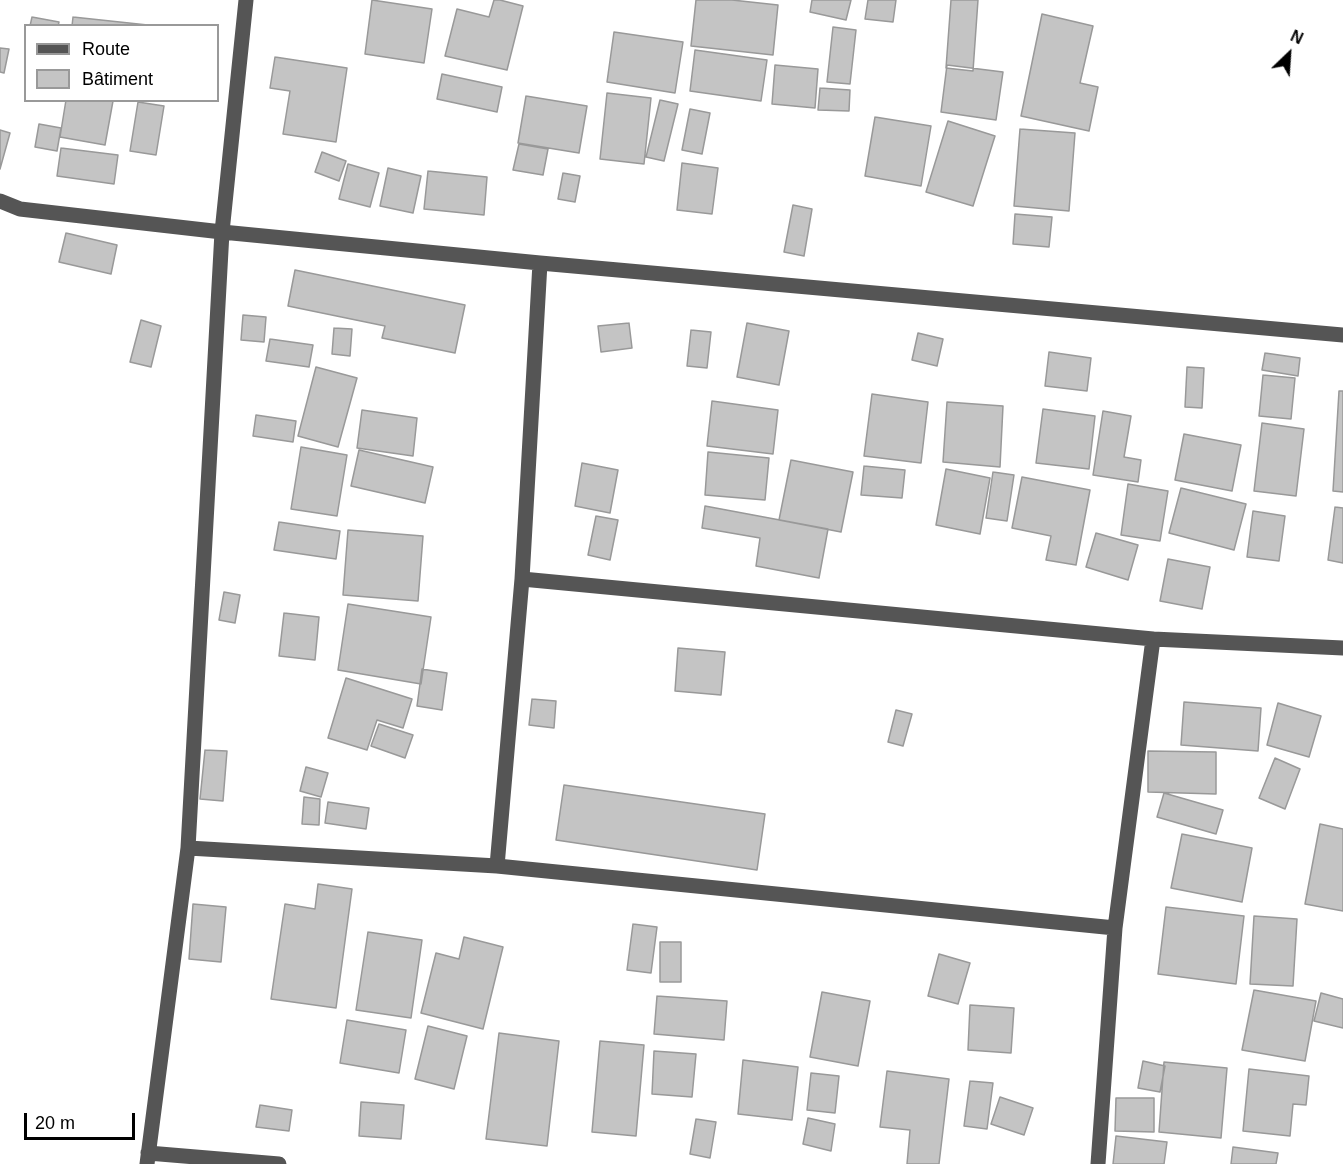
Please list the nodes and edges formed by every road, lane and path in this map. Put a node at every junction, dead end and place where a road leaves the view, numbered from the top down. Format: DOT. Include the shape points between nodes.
graph roads {
  1 [pos="246,0"];
  2 [pos="0,201"];
  3 [pos="222,232"];
  4 [pos="540,262"];
  5 [pos="1343,335"];
  6 [pos="522,579"];
  7 [pos="1153,639"];
  8 [pos="1343,648"];
  9 [pos="188,848"];
  10 [pos="497,866"];
  11 [pos="1115,928"];
  12 [pos="147,1158"];
  13 [pos="279,1164"];
  14 [pos="1098,1164"];
  1 -- 3 [label="street"];
  2 -- 3 [label="street" via="20,209"];
  3 -- 4 [label="street"];
  3 -- 9 [label="street"];
  4 -- 5 [label="street"];
  4 -- 6 [label="street"];
  6 -- 7 [label="street"];
  6 -- 10 [label="street"];
  7 -- 8 [label="street"];
  7 -- 11 [label="street"];
  9 -- 10 [label="street"];
  9 -- 12 [label="street"];
  10 -- 11 [label="street"];
  11 -- 14 [label="street"];
  12 -- 13 [label="street"];
}
